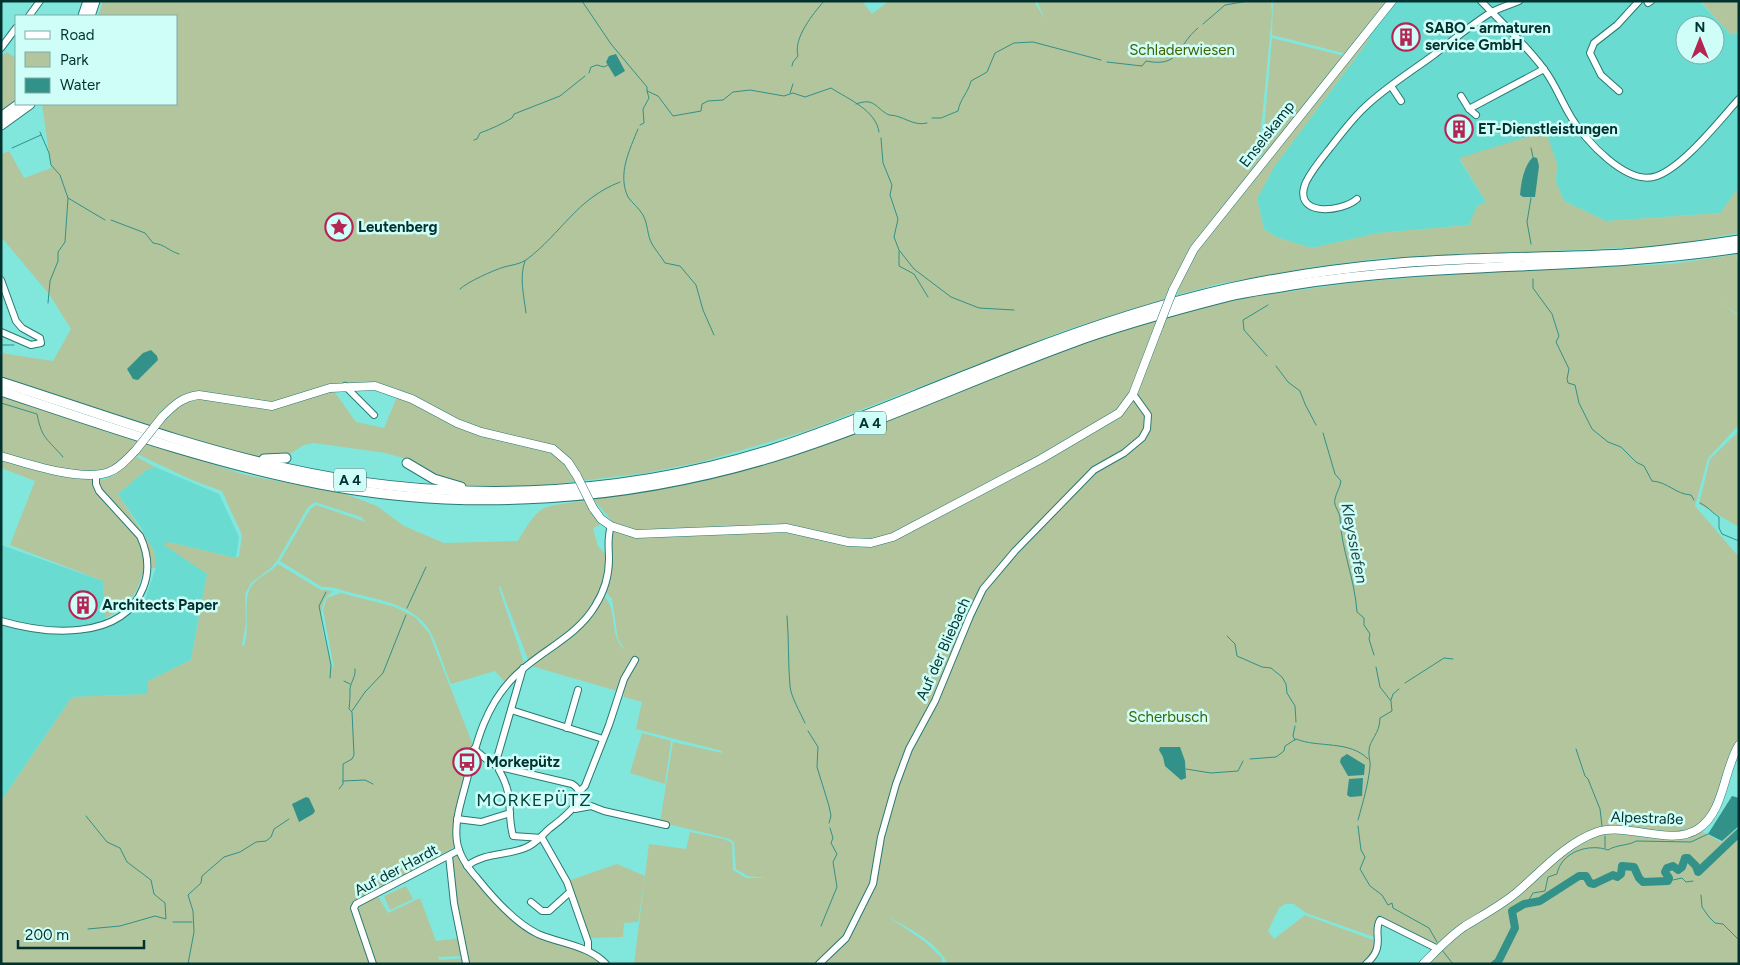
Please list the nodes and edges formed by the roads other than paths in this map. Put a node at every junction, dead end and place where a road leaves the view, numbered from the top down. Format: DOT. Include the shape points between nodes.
graph roads {
  1 [pos="40,1"];
  2 [pos="88,1"];
  3 [pos="95,1"];
  4 [pos="1392,1"];
  5 [pos="1481,1"];
  6 [pos="1519,1"];
  7 [pos="1639,1"];
  8 [pos="1492,12"];
  9 [pos="34,13"];
  10 [pos="83,15"];
  11 [pos="90,15"];
  12 [pos="15,29"];
  13 [pos="1,48"];
  14 [pos="1544,68"];
  15 [pos="1391,86"];
  16 [pos="1619,91"];
  17 [pos="1461,96"];
  18 [pos="1739,99"];
  19 [pos="1401,101"];
  20 [pos="18,105"];
  21 [pos="29,105"];
  22 [pos="1469,108"];
  23 [pos="1476,115"];
  24 [pos="1,117"];
  25 [pos="1,126"];
  26 [pos="1357,199"];
  27 [pos="1739,240"];
  28 [pos="1739,248"];
  29 [pos="1,280"];
  30 [pos="1,332"];
  31 [pos="1,382"];
  32 [pos="346,386"];
  33 [pos="1,391"];
  34 [pos="1133,394"];
  35 [pos="374,415"];
  36 [pos="230,455"];
  37 [pos="1,456"];
  38 [pos="286,458"];
  39 [pos="407,463"];
  40 [pos="96,475"];
  41 [pos="472,491"];
  42 [pos="611,526"];
  43 [pos="1,621"];
  44 [pos="634,660"];
  45 [pos="522,668"];
  46 [pos="578,690"];
  47 [pos="511,710"];
  48 [pos="567,728"];
  49 [pos="603,739"];
  50 [pos="1739,745"];
  51 [pos="474,749"];
  52 [pos="497,766"];
  53 [pos="578,792"];
  54 [pos="575,809"];
  55 [pos="510,813"];
  56 [pos="458,819"];
  57 [pos="666,825"];
  58 [pos="542,838"];
  59 [pos="459,850"];
  60 [pos="449,856"];
  61 [pos="468,866"];
  62 [pos="570,892"];
  63 [pos="531,902"];
  64 [pos="1438,949"];
  65 [pos="588,950"];
  66 [pos="466,962"];
  67 [pos="373,964"];
  68 [pos="606,964"];
  69 [pos="819,964"];
  70 [pos="1366,964"];
  71 [pos="1423,964"];
  1 -- 9 [label="street"];
  2 -- 10 [label="highway"];
  3 -- 11 [label="highway"];
  4 -- 34 [label="main road, Enselskamp, bridge" via="1194,249 1173,290"];
  5 -- 8 [label="street"];
  6 -- 8 [label="street"];
  7 -- 16 [label="street" via="1617,25 1594,43 1590,53 1601,75"];
  8 -- 14 [label="street"];
  8 -- 15 [label="street"];
  12 -- 13 [label="street"];
  14 -- 18 [label="street" via="1571,118 1588,140 1616,166 1634,175 1655,177 1676,166"];
  14 -- 22 [label="street"];
  15 -- 19 [label="street"];
  15 -- 26 [label="street" via="1347,126 1320,161 1304,190 1308,204 1314,209 1350,205"];
  17 -- 22 [label="street"];
  20 -- 24 [label="highway"];
  21 -- 25 [label="highway"];
  22 -- 23 [label="street"];
  27 -- 41 [label="highway, A 4" via="1620,254 1400,263 1316,273 1234,288 1156,306 1067,336 845,424 769,450 658,477 614,484"];
  28 -- 33 [label="highway, A 4" via="1672,258 1400,271 1235,294 1070,344 848,432 771,457 650,487 572,497 507,500 401,495 327,486 239,466"];
  29 -- 30 [label="street" via="13,316 41,343 31,346"];
  31 -- 36 [label="highway, A 4"];
  32 -- 35 [label="street"];
  32 -- 40 [label="main road, bridge" via="272,406 189,396 178,401 115,469"];
  32 -- 42 [label="main road, bridge" via="375,386 412,399 481,432 553,449 568,462 593,508"];
  34 -- 42 [label="main road, Enselskamp" via="1119,413 1091,432 923,522 893,537 871,543 848,542 794,529 644,534"];
  34 -- 69 [label="street, Auf der Bliebach" via="1148,416 1142,438 1094,470 1021,544 983,589 935,702 909,749 881,837 873,884 846,938"];
  36 -- 38 [label="highway" via="233,452 268,460"];
  36 -- 41 [label="highway, A 4" via="348,480 403,488"];
  37 -- 40 [label="main road" via="72,473"];
  39 -- 41 [label="highway" via="434,479"];
  40 -- 43 [label="street" via="99,491 140,536 144,545 148,564 147,579 141,593 124,614 90,628 40,630"];
  42 -- 45 [label="street" via="607,576 594,608 583,622"];
  44 -- 49 [label="street"];
  45 -- 47 [label="street"];
  45 -- 51 [label="street" via="494,702"];
  46 -- 48 [label="street"];
  47 -- 48 [label="street"];
  47 -- 52 [label="street"];
  48 -- 49 [label="street"];
  49 -- 53 [label="street" via="584,786"];
  50 -- 64 [label="main road, Alpestraße" via="1721,794 1709,817 1698,829 1682,835 1597,832 1560,854 1495,909 1465,926"];
  51 -- 52 [label="street"];
  51 -- 56 [label="street"];
  52 -- 53 [label="street" via="572,784"];
  52 -- 55 [label="street" via="510,794"];
  53 -- 54 [label="street"];
  54 -- 57 [label="street" via="591,806"];
  54 -- 58 [label="street"];
  55 -- 56 [label="street" via="481,822"];
  55 -- 58 [label="street" via="513,836"];
  56 -- 59 [label="street"];
  58 -- 61 [label="street" via="525,848 484,856"];
  58 -- 62 [label="street"];
  59 -- 60 [label="street, Auf der Hardt"];
  59 -- 61 [label="street"];
  60 -- 66 [label="street, Auf der Hardt" via="454,903"];
  60 -- 67 [label="street, Auf der Hardt" via="356,904 355,914"];
  61 -- 65 [label="street" via="520,922 538,934"];
  62 -- 63 [label="street" via="549,911 542,911"];
  62 -- 65 [label="street"];
  64 -- 70 [label="street" via="1380,920 1376,952"];
  64 -- 71 [label="main road, Alpestraße"];
  65 -- 68 [label="street"];
}
